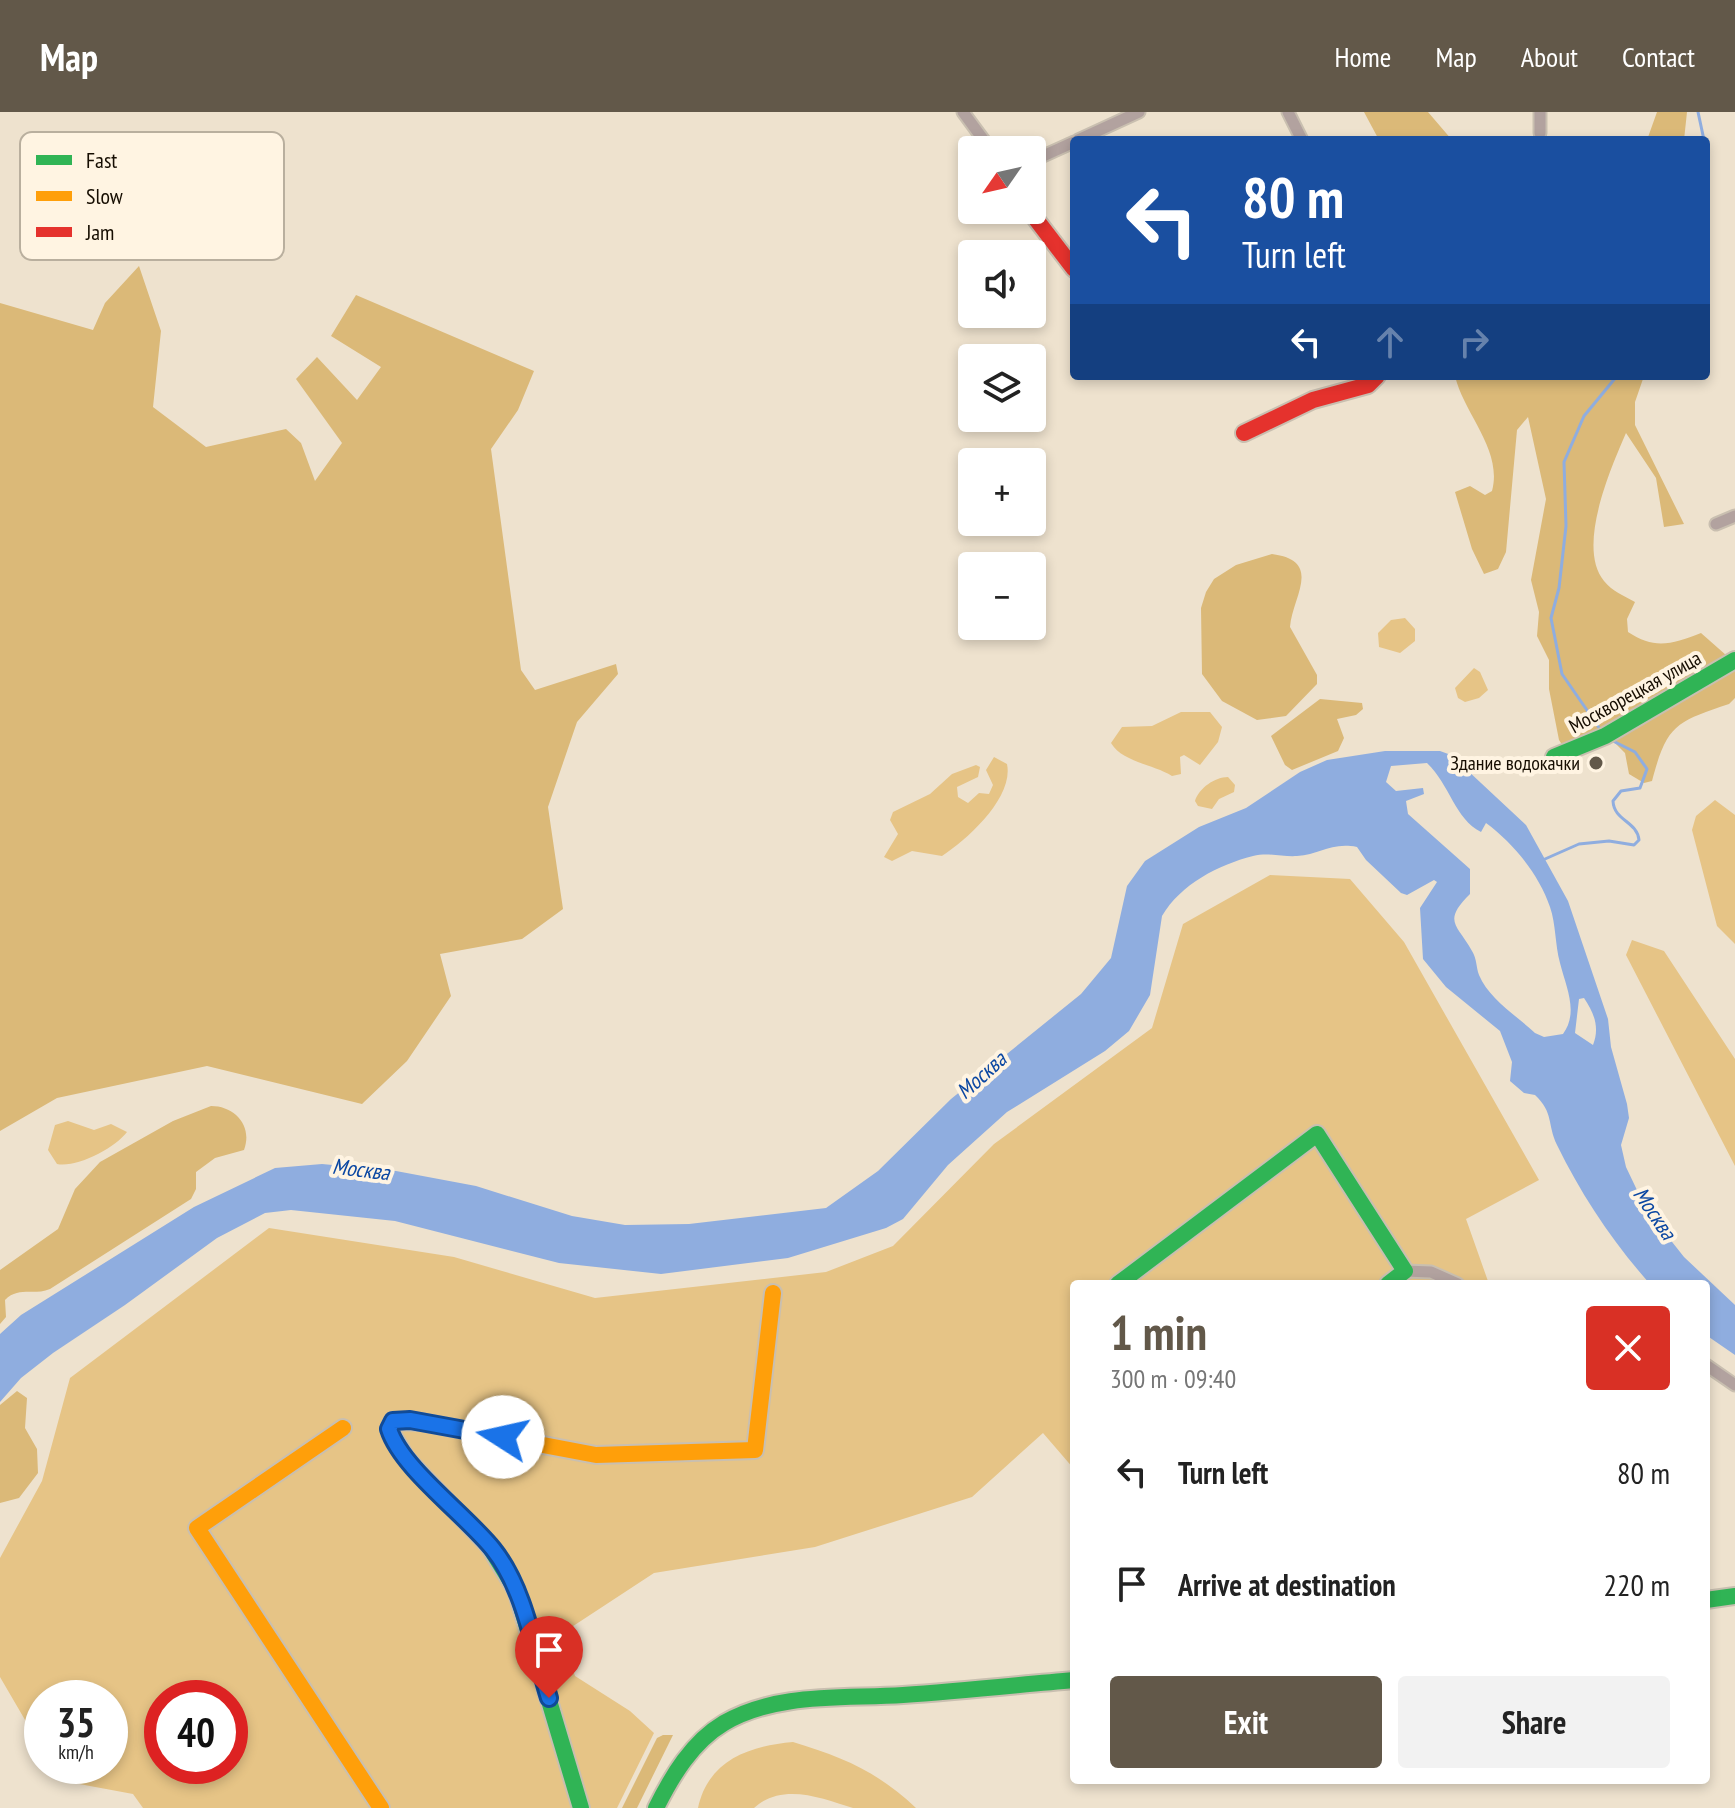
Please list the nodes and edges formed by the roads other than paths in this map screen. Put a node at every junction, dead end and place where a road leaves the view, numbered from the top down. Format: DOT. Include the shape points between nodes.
graph roads {
  1 [pos="963,112"];
  2 [pos="1139,112"];
  3 [pos="1288,112"];
  4 [pos="1540,112"];
  5 [pos="1118,117"];
  6 [pos="1540,133"];
  7 [pos="981,136"];
  8 [pos="1085,136"];
  9 [pos="1300,136"];
  10 [pos="1070,144"];
  11 [pos="1046,155"];
  12 [pos="1040,224"];
  13 [pos="1070,264"];
  14 [pos="1373,380"];
  15 [pos="1244,433"];
  16 [pos="1735,516"];
  17 [pos="1716,524"];
  18 [pos="1735,660"];
  19 [pos="1554,757"];
  20 [pos="1405,1271"];
  21 [pos="1123,1280"];
  22 [pos="1393,1280"];
  23 [pos="1449,1280"];
  24 [pos="773,1293"];
  25 [pos="1710,1368"];
  26 [pos="1735,1385"];
  27 [pos="343,1428"];
  28 [pos="1735,1596"];
  29 [pos="1710,1599"];
  30 [pos="1070,1680"];
  31 [pos="381,1808"];
  32 [pos="581,1808"];
  33 [pos="656,1808"];
  1 -- 7 [label="street"];
  2 -- 5 [label="street"];
  3 -- 9 [label="street"];
  4 -- 6 [label="street"];
  5 -- 8 [label="street"];
  10 -- 11 [label="street"];
  12 -- 13 [label="street"];
  14 -- 15 [label="street" via="1313,400"];
  16 -- 17 [label="street"];
  18 -- 19 [label="street, Москворецкая улица" via="1605,736"];
  20 -- 21 [label="street" via="1317,1134"];
  20 -- 22 [label="street"];
  20 -- 23 [label="street" via="1431,1272"];
  24 -- 32 [label="street" via="755,1450 596,1455 410,1420 393,1421 389,1429 401,1451 506,1567"];
  25 -- 26 [label="street"];
  27 -- 31 [label="street" via="197,1528"];
  28 -- 29 [label="street"];
  30 -- 33 [label="street" via="753,1710 701,1741 678,1768"];
}
